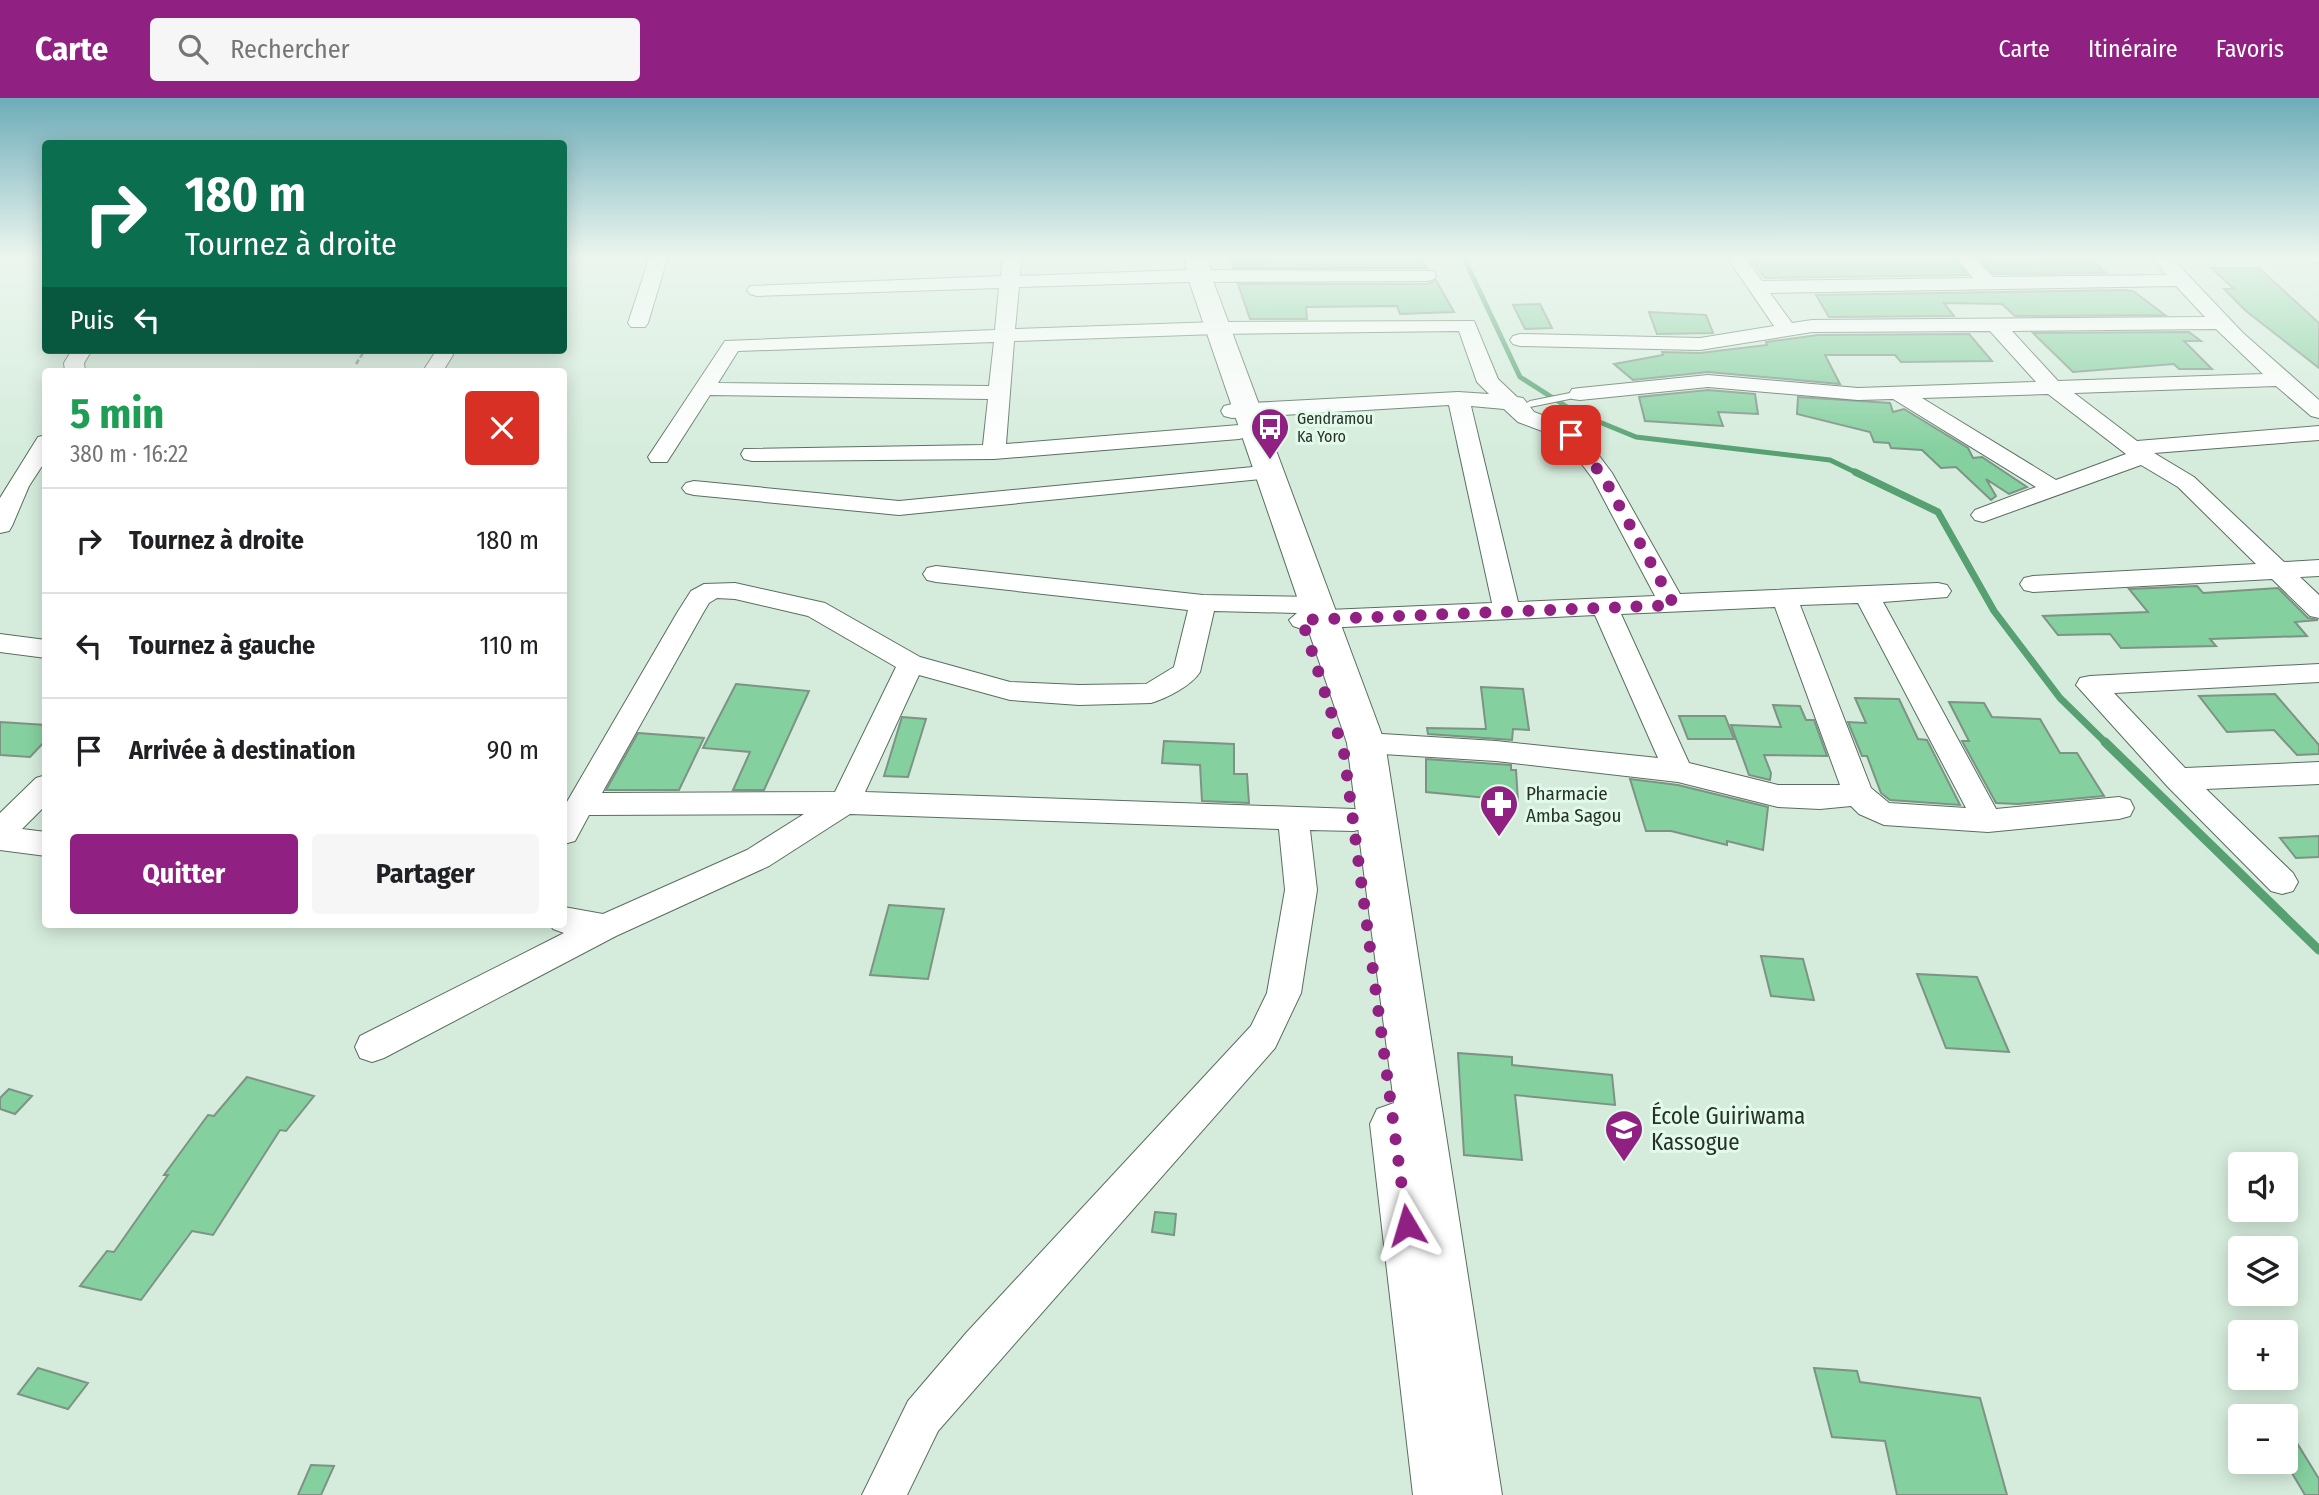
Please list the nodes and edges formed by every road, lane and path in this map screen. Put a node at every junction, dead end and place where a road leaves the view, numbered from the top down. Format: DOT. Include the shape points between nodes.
graph roads {
  1 [pos="1005,321"];
  2 [pos="1208,321"];
  3 [pos="1781,321"];
  4 [pos="1994,323"];
  5 [pos="2219,323"];
  6 [pos="1210,329"];
  7 [pos="1787,330"];
  8 [pos="1004,338"];
  9 [pos="1520,340"];
  10 [pos="362,354"];
  11 [pos="356,364"];
  12 [pos="2279,380"];
  13 [pos="2053,388"];
  14 [pos="703,389"];
  15 [pos="999,393"];
  16 [pos="1898,393"];
  17 [pos="1580,394"];
  18 [pos="1458,398"];
  19 [pos="1520,403"];
  20 [pos="2319,411"];
  21 [pos="1240,418"];
  22 [pos="2319,433"];
  23 [pos="42,448"];
  24 [pos="994,452"];
  25 [pos="2138,452"];
  26 [pos="752,454"];
  27 [pos="659,457"];
  28 [pos="1253,474"];
  29 [pos="694,488"];
  30 [pos="2055,489"];
  31 [pos="1983,516"];
  32 [pos="0,526"];
  33 [pos="2319,568"];
  34 [pos="2278,571"];
  35 [pos="936,574"];
  36 [pos="2033,584"];
  37 [pos="1938,592"];
  38 [pos="1867,596"];
  39 [pos="1785,600"];
  40 [pos="1203,603"];
  41 [pos="1674,605"];
  42 [pos="1605,608"];
  43 [pos="2319,610"];
  44 [pos="1310,612"];
  45 [pos="1507,612"];
  46 [pos="0,643"];
  47 [pos="42,648"];
  48 [pos="911,664"];
  49 [pos="2319,673"];
  50 [pos="1366,743"];
  51 [pos="1678,771"];
  52 [pos="2319,773"];
  53 [pos="2178,779"];
  54 [pos="42,790"];
  55 [pos="1858,794"];
  56 [pos="845,803"];
  57 [pos="581,804"];
  58 [pos="2119,808"];
  59 [pos="1293,817"];
  60 [pos="1354,820"];
  61 [pos="1988,821"];
  62 [pos="567,828"];
  63 [pos="0,832"];
  64 [pos="0,838"];
  65 [pos="42,843"];
  66 [pos="2281,882"];
  67 [pos="567,921"];
  68 [pos="605,927"];
  69 [pos="372,1047"];
  70 [pos="884,1495"];
  71 [pos="1442,1495"];
  72 [pos="1474,1495"];
  1 -- 8 [label="street"];
  2 -- 6 [label="main road"];
  3 -- 7 [label="street"];
  4 -- 5 [label="street"];
  4 -- 7 [label="street"];
  4 -- 13 [label="street"];
  5 -- 12 [label="street"];
  6 -- 8 [label="street"];
  6 -- 19 [label="street" via="1466,325 1488,383"];
  6 -- 21 [label="main road"];
  7 -- 9 [label="street" via="1700,344"];
  8 -- 14 [label="street" via="732,345"];
  8 -- 15 [label="street"];
  10 -- 11 [label="path"];
  12 -- 13 [label="street"];
  12 -- 20 [label="street"];
  13 -- 16 [label="street"];
  13 -- 25 [label="street"];
  14 -- 15 [label="street"];
  14 -- 27 [label="street"];
  15 -- 24 [label="street"];
  16 -- 17 [label="street" via="1858,394 1708,381"];
  16 -- 30 [label="street"];
  17 -- 19 [label="lane"];
  18 -- 19 [label="street"];
  18 -- 21 [label="street"];
  18 -- 45 [label="street"];
  19 -- 41 [label="street" via="1526,417 1571,435 1604,478"];
  21 -- 24 [label="street"];
  21 -- 28 [label="main road"];
  21 -- 44 [label="main road"];
  22 -- 25 [label="street"];
  23 -- 32 [label="street"];
  24 -- 26 [label="street"];
  25 -- 30 [label="street"];
  25 -- 34 [label="street" via="2186,482"];
  28 -- 29 [label="street" via="900,508"];
  28 -- 44 [label="main road"];
  30 -- 31 [label="street"];
  33 -- 34 [label="street"];
  34 -- 36 [label="street"];
  34 -- 43 [label="street"];
  35 -- 40 [label="street"];
  37 -- 38 [label="street"];
  38 -- 39 [label="street"];
  38 -- 61 [label="street"];
  39 -- 41 [label="street"];
  39 -- 55 [label="street"];
  40 -- 44 [label="street"];
  40 -- 48 [label="street" via="1186,672 1150,693 1010,691"];
  41 -- 42 [label="street"];
  42 -- 45 [label="street"];
  42 -- 51 [label="street"];
  44 -- 45 [label="street"];
  44 -- 50 [label="main road"];
  44 -- 60 [label="main road" via="1344,753"];
  46 -- 47 [label="street"];
  48 -- 56 [label="street"];
  48 -- 57 [label="street" via="816,609 713,590 700,597 690,613"];
  49 -- 53 [label="street" via="2091,684"];
  50 -- 51 [label="street" via="1496,751"];
  50 -- 72 [label="main road"];
  51 -- 55 [label="street" via="1778,796"];
  52 -- 53 [label="street"];
  53 -- 66 [label="street"];
  54 -- 63 [label="street"];
  55 -- 61 [label="street" via="1884,814"];
  56 -- 57 [label="street"];
  56 -- 59 [label="street"];
  56 -- 68 [label="street" via="758,858"];
  57 -- 62 [label="street"];
  58 -- 61 [label="street"];
  59 -- 60 [label="street"];
  59 -- 70 [label="street" via="1301,890 1284,993 1263,1037 923,1416"];
  60 -- 71 [label="main road"];
  64 -- 65 [label="street"];
  67 -- 68 [label="street"];
  68 -- 69 [label="street"];
}
